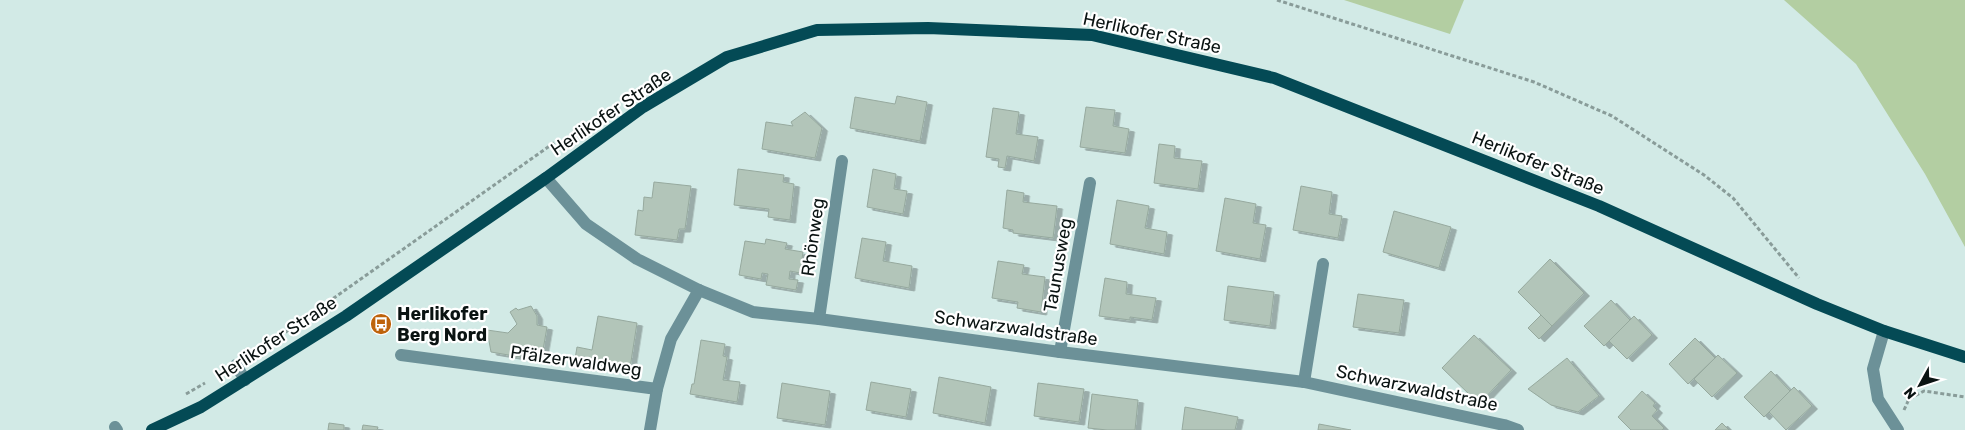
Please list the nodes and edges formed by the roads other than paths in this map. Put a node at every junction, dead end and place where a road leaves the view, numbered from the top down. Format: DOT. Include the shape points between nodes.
graph roads {
  1 [pos="842,161"];
  2 [pos="546,178"];
  3 [pos="1090,183"];
  4 [pos="1323,264"];
  5 [pos="699,290"];
  6 [pos="819,319"];
  7 [pos="1884,331"];
  8 [pos="1060,352"];
  9 [pos="401,355"];
  10 [pos="1965,357"];
  11 [pos="236,365"];
  12 [pos="245,380"];
  13 [pos="1304,382"];
  14 [pos="657,389"];
  15 [pos="1504,428"];
  16 [pos="152,430"];
  17 [pos="650,430"];
  18 [pos="1518,430"];
  19 [pos="1898,430"];
  1 -- 6 [label="street, Rhönweg"];
  2 -- 5 [label="street, Schwarzwaldstraße" via="586,224 637,259"];
  2 -- 7 [label="main road, Herlikofer Straße" via="643,107 727,57 817,30 928,28 1092,35 1274,78 1599,206"];
  2 -- 12 [label="main road, Herlikofer Straße" via="346,316"];
  3 -- 8 [label="street, Taunusweg"];
  4 -- 13 [label="street"];
  5 -- 6 [label="street, Schwarzwaldstraße" via="752,312"];
  5 -- 14 [label="street" via="671,339"];
  6 -- 8 [label="street, Schwarzwaldstraße"];
  7 -- 10 [label="main road, Herlikofer Straße"];
  7 -- 19 [label="street" via="1873,369 1878,399"];
  8 -- 13 [label="street, Schwarzwaldstraße"];
  9 -- 14 [label="street, Pfälzerwaldweg"];
  11 -- 12 [label="street"];
  12 -- 16 [label="main road, Herlikofer Straße" via="202,407"];
  13 -- 15 [label="street, Schwarzwaldstraße"];
  14 -- 17 [label="street"];
  15 -- 18 [label="street, Schwarzwaldstraße"];
}
